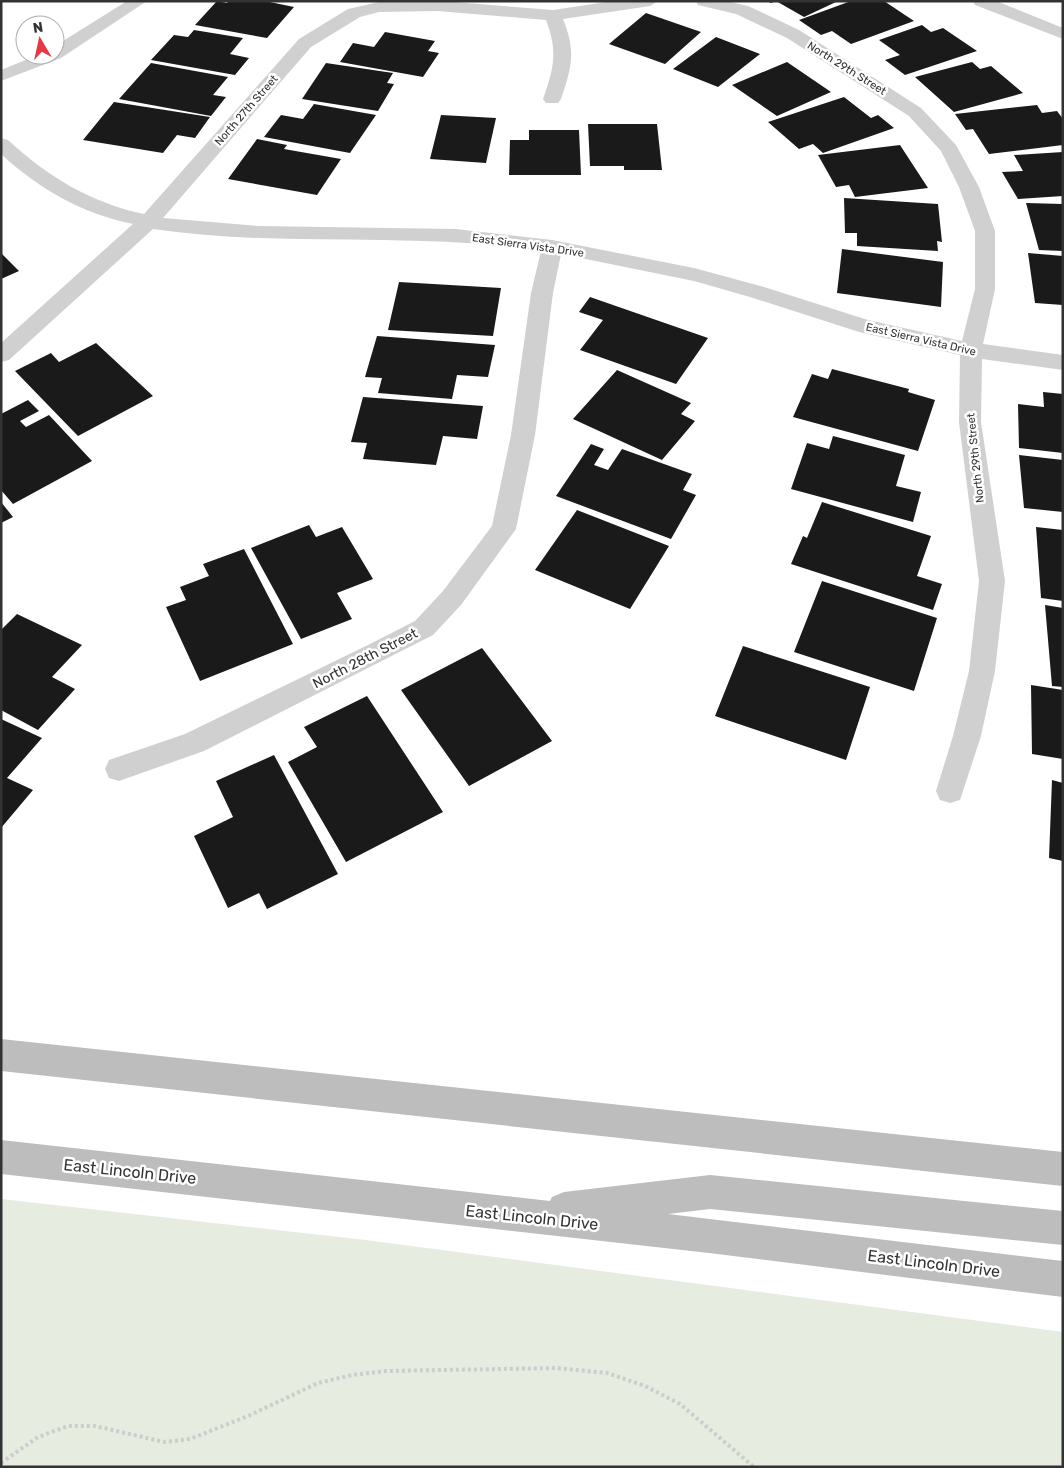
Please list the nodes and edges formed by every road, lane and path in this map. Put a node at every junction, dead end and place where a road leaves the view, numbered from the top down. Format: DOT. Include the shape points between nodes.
graph roads {
  1 [pos="139,1"];
  2 [pos="650,1"];
  3 [pos="704,1"];
  4 [pos="982,1"];
  5 [pos="553,16"];
  6 [pos="1063,34"];
  7 [pos="65,47"];
  8 [pos="28,65"];
  9 [pos="1,76"];
  10 [pos="552,99"];
  11 [pos="1,144"];
  12 [pos="148,222"];
  13 [pos="552,246"];
  14 [pos="971,351"];
  15 [pos="1,355"];
  16 [pos="1063,363"];
  17 [pos="119,769"];
  18 [pos="950,791"];
  19 [pos="1,1055"];
  20 [pos="1,1157"];
  21 [pos="1063,1169"];
  22 [pos="515,1215"];
  23 [pos="1063,1228"];
  24 [pos="1063,1279"];
  25 [pos="1,1463"];
  26 [pos="754,1467"];
  1 -- 7 [label="street"];
  2 -- 5 [label="street"];
  3 -- 14 [label="street, North 29th Street" via="742,10 793,34 915,112 949,149 969,186 985,231 985,290"];
  4 -- 6 [label="street"];
  5 -- 10 [label="street" via="561,36 565,61"];
  5 -- 12 [label="street, North 27th Street" via="437,6 379,7 354,13 305,43"];
  8 -- 9 [label="street"];
  11 -- 12 [label="street, East Sierra Vista Drive" via="43,180 109,212"];
  12 -- 13 [label="street, East Sierra Vista Drive" via="284,234 460,236"];
  12 -- 15 [label="street, North 27th Street"];
  13 -- 14 [label="street, East Sierra Vista Drive" via="677,271 867,327"];
  13 -- 17 [label="street, North 28th Street" via="542,293 523,435 504,529 452,598 424,628 379,652 194,743"];
  14 -- 16 [label="street, East Sierra Vista Drive"];
  14 -- 18 [label="street, North 29th Street" via="970,422 992,581 982,671"];
  19 -- 21 [label="main road"];
  20 -- 22 [label="main road, East Lincoln Drive"];
  22 -- 23 [label="main road" via="710,1192"];
  22 -- 24 [label="main road, East Lincoln Drive"];
  25 -- 26 [label="path" via="38,1437 68,1426 95,1426 164,1442 190,1439 318,1383 352,1375 386,1371 556,1368 606,1373 646,1386 680,1404"];
}
